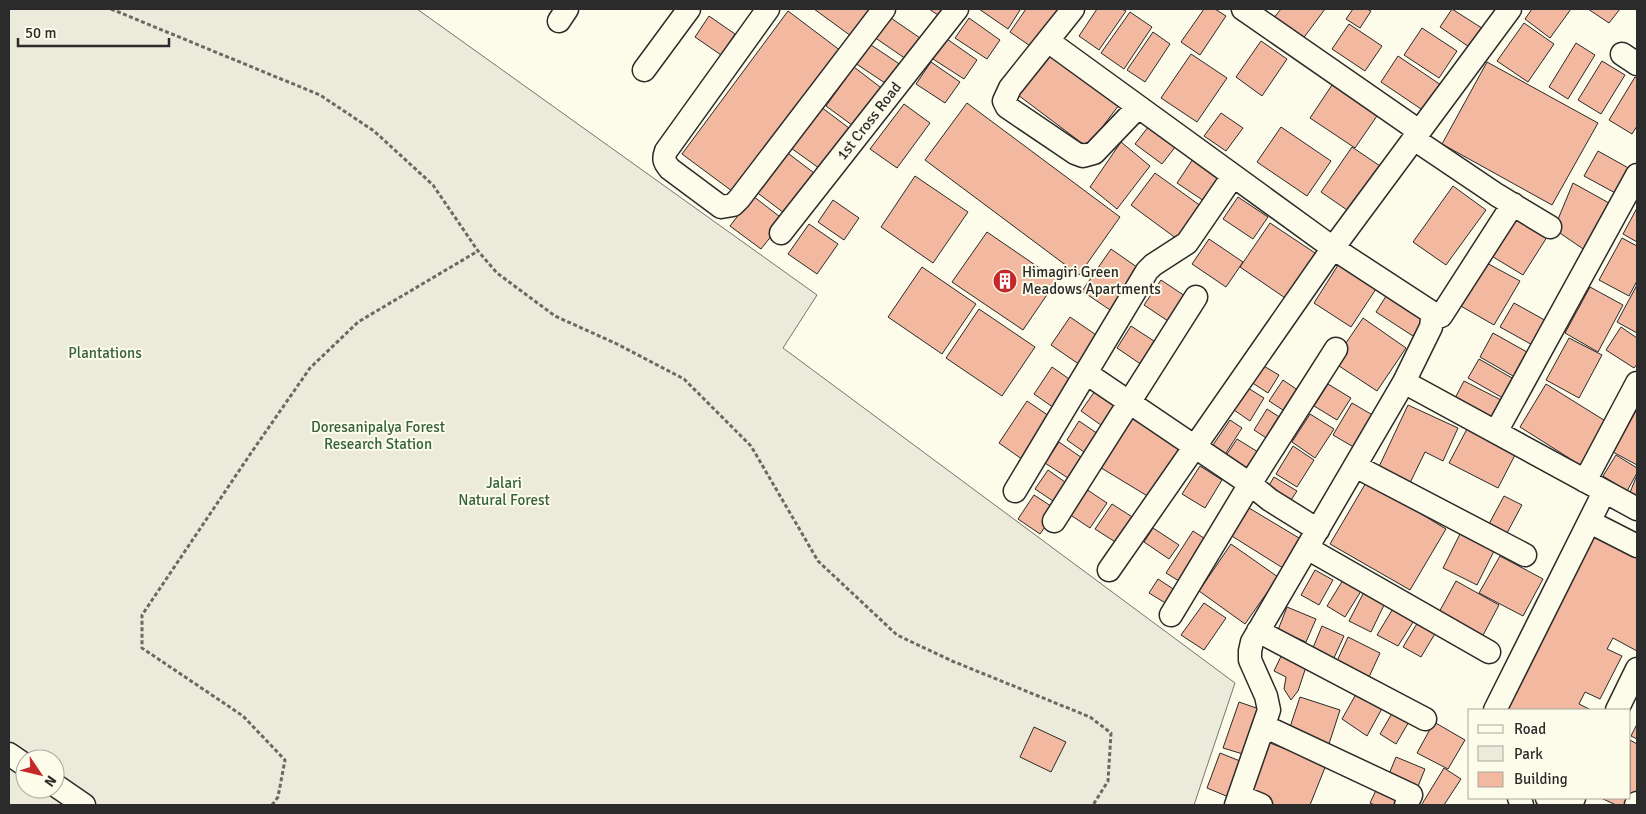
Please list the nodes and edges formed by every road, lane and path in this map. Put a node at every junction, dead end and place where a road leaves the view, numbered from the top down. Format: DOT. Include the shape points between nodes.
graph roads {
  1 [pos="111,9"];
  2 [pos="689,9"];
  3 [pos="768,9"];
  4 [pos="884,9"];
  5 [pos="957,9"];
  6 [pos="1073,9"];
  7 [pos="1243,9"];
  8 [pos="1510,9"];
  9 [pos="1048,41"];
  10 [pos="644,70"];
  11 [pos="1138,107"];
  12 [pos="1416,135"];
  13 [pos="1637,174"];
  14 [pos="1233,176"];
  15 [pos="1513,204"];
  16 [pos="1550,227"];
  17 [pos="781,233"];
  18 [pos="1334,248"];
  19 [pos="478,251"];
  20 [pos="1196,296"];
  21 [pos="1432,319"];
  22 [pos="1336,349"];
  23 [pos="1086,374"];
  24 [pos="1404,382"];
  25 [pos="1637,383"];
  26 [pos="1129,402"];
  27 [pos="1496,432"];
  28 [pos="1195,446"];
  29 [pos="1355,466"];
  30 [pos="1585,481"];
  31 [pos="1250,484"];
  32 [pos="1015,491"];
  33 [pos="1604,492"];
  34 [pos="1637,510"];
  35 [pos="1054,521"];
  36 [pos="1590,522"];
  37 [pos="1312,539"];
  38 [pos="1637,546"];
  39 [pos="1524,555"];
  40 [pos="1109,570"];
  41 [pos="1171,616"];
  42 [pos="1255,636"];
  43 [pos="1489,652"];
  44 [pos="1637,669"];
  45 [pos="1496,709"];
  46 [pos="1617,709"];
  47 [pos="1425,719"];
  48 [pos="1264,726"];
  49 [pos="65,792"];
  50 [pos="1549,799"];
  51 [pos="1573,799"];
  52 [pos="1237,801"];
  53 [pos="84,805"];
  54 [pos="272,805"];
  55 [pos="1093,805"];
  56 [pos="1261,805"];
  57 [pos="1406,805"];
  1 -- 19 [label="path" via="320,95 374,131 433,185"];
  2 -- 10 [label="street"];
  3 -- 4 [label="street" via="664,157 664,163 670,169 721,207 733,205 740,199"];
  5 -- 17 [label="street, 1st Cross Road"];
  6 -- 9 [label="street"];
  7 -- 12 [label="street"];
  8 -- 12 [label="street"];
  9 -- 11 [label="street"];
  9 -- 11 [label="street" via="1010,88 1004,100 1007,107 1083,156 1094,152"];
  11 -- 14 [label="street"];
  12 -- 15 [label="street"];
  12 -- 18 [label="street"];
  13 -- 27 [label="street"];
  14 -- 18 [label="street"];
  14 -- 23 [label="street" via="1186,243 1147,271"];
  15 -- 16 [label="street"];
  15 -- 21 [label="street" via="1441,316"];
  18 -- 21 [label="street" via="1430,312"];
  18 -- 28 [label="street"];
  19 -- 54 [label="path" via="358,322 310,368 142,615 142,648 243,716 284,760 278,797"];
  19 -- 55 [label="path" via="497,273 555,316 684,379 751,446 818,561 897,635 1090,717 1111,733 1108,781"];
  20 -- 26 [label="street"];
  21 -- 24 [label="street"];
  22 -- 31 [label="street"];
  23 -- 26 [label="street"];
  23 -- 32 [label="street"];
  24 -- 27 [label="street"];
  24 -- 29 [label="street"];
  25 -- 30 [label="street"];
  26 -- 28 [label="street"];
  26 -- 35 [label="street"];
  27 -- 30 [label="street"];
  28 -- 31 [label="street"];
  28 -- 40 [label="street"];
  29 -- 37 [label="street"];
  29 -- 39 [label="street"];
  30 -- 33 [label="street"];
  31 -- 37 [label="street"];
  31 -- 41 [label="street"];
  33 -- 34 [label="street"];
  33 -- 36 [label="street"];
  36 -- 38 [label="street"];
  36 -- 45 [label="street"];
  37 -- 42 [label="street"];
  37 -- 43 [label="street"];
  42 -- 47 [label="street"];
  42 -- 48 [label="street" via="1250,660 1266,696 1268,710"];
  44 -- 46 [label="street"];
  48 -- 52 [label="street"];
  48 -- 57 [label="street" via="1411,795"];
  49 -- 53 [label="street"];
  50 -- 51 [label="street" via="1564,805"];
  52 -- 56 [label="street"];
}
